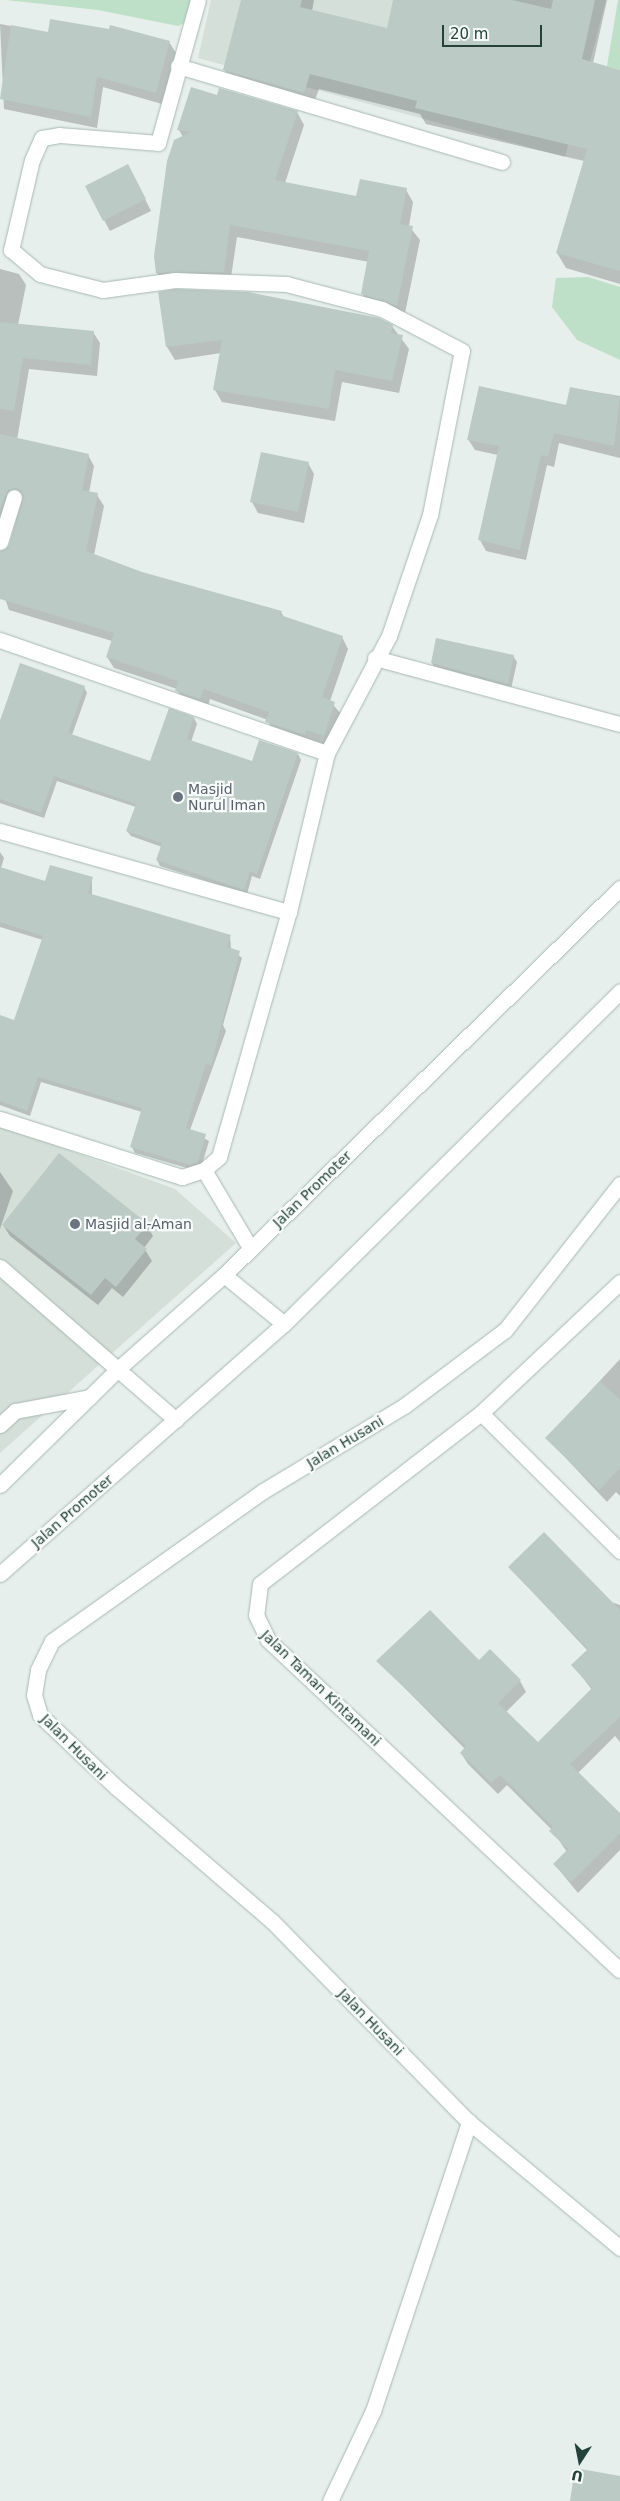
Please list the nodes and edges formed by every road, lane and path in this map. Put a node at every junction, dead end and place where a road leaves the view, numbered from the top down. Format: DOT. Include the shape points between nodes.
graph roads {
  1 [pos="198,0"];
  2 [pos="178,66"];
  3 [pos="502,162"];
  4 [pos="6,250"];
  5 [pos="14,497"];
  6 [pos="0,542"];
  7 [pos="0,640"];
  8 [pos="375,658"];
  9 [pos="620,724"];
  10 [pos="327,753"];
  11 [pos="0,830"];
  12 [pos="620,888"];
  13 [pos="289,912"];
  14 [pos="620,992"];
  15 [pos="0,1119"];
  16 [pos="204,1170"];
  17 [pos="620,1184"];
  18 [pos="251,1249"];
  19 [pos="0,1267"];
  20 [pos="224,1275"];
  21 [pos="620,1282"];
  22 [pos="284,1324"];
  23 [pos="119,1368"];
  24 [pos="90,1397"];
  25 [pos="481,1413"];
  26 [pos="176,1420"];
  27 [pos="0,1425"];
  28 [pos="0,1486"];
  29 [pos="620,1551"];
  30 [pos="0,1574"];
  31 [pos="620,1970"];
  32 [pos="469,2122"];
  33 [pos="620,2248"];
  34 [pos="330,2501"];
  1 -- 2 [label="street"];
  2 -- 3 [label="street"];
  2 -- 4 [label="street" via="158,144 59,135 42,138 32,160"];
  4 -- 8 [label="street" via="40,274 103,290 175,280 287,284 382,309 462,351 430,516 389,636"];
  5 -- 6 [label="street"];
  7 -- 10 [label="street"];
  8 -- 9 [label="street"];
  8 -- 10 [label="street"];
  10 -- 13 [label="street"];
  11 -- 13 [label="street"];
  12 -- 18 [label="street, Jalan Promoter"];
  13 -- 16 [label="street" via="219,1157"];
  14 -- 22 [label="street, Jalan Promoter"];
  15 -- 16 [label="street" via="182,1177"];
  16 -- 18 [label="street"];
  17 -- 32 [label="street, Jalan Husani" via="505,1330 404,1406 263,1491 52,1641 38,1670 34,1695 40,1715 272,1921"];
  18 -- 20 [label="street, Jalan Promoter"];
  19 -- 23 [label="street"];
  20 -- 22 [label="street"];
  20 -- 23 [label="street, Jalan Promoter"];
  21 -- 25 [label="street, Jalan Taman Kintamani"];
  22 -- 26 [label="street, Jalan Promoter"];
  23 -- 24 [label="street, Jalan Promoter"];
  23 -- 26 [label="street"];
  24 -- 27 [label="street" via="15,1411"];
  24 -- 28 [label="street, Jalan Promoter"];
  25 -- 29 [label="street"];
  25 -- 31 [label="street, Jalan Taman Kintamani" via="260,1584 258,1628"];
  26 -- 30 [label="street, Jalan Promoter"];
  32 -- 33 [label="street, Jalan Husani"];
  32 -- 34 [label="street" via="373,2410"];
}
